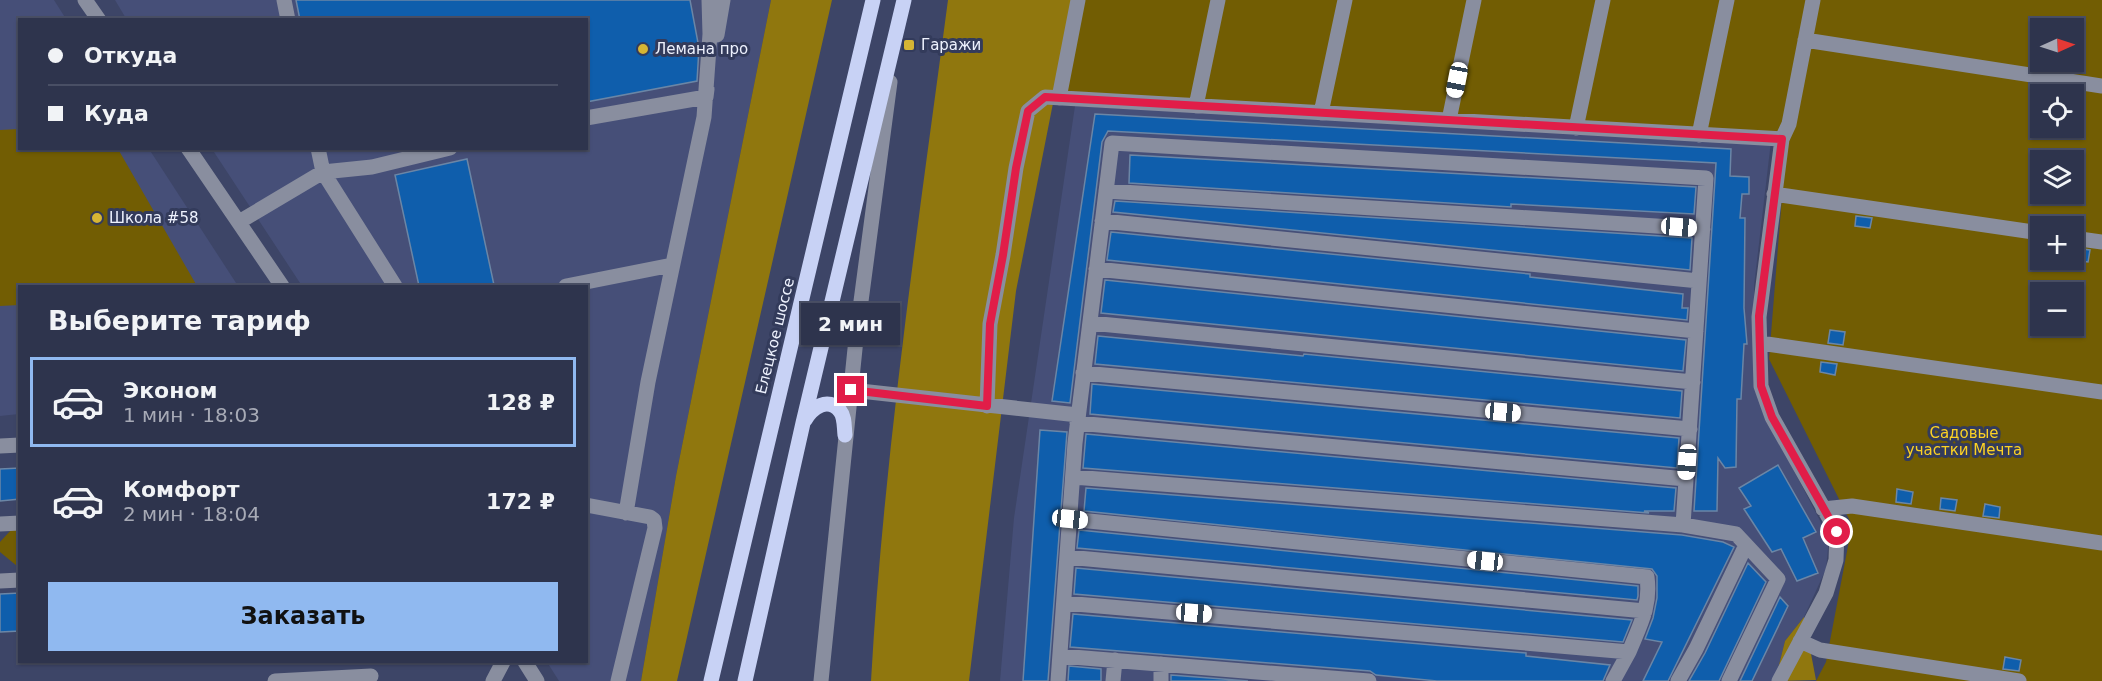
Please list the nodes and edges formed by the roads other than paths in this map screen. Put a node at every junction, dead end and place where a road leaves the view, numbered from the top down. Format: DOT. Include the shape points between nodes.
graph roads {
  1 [pos="86,0"];
  2 [pos="284,0"];
  3 [pos="709,0"];
  4 [pos="723,0"];
  5 [pos="873,0"];
  6 [pos="904,0"];
  7 [pos="1078,0"];
  8 [pos="1218,0"];
  9 [pos="1345,0"];
  10 [pos="1474,0"];
  11 [pos="1603,0"];
  12 [pos="1727,0"];
  13 [pos="1813,0"];
  14 [pos="98,18"];
  15 [pos="288,18"];
  16 [pos="897,29"];
  17 [pos="1805,40"];
  18 [pos="2102,86"];
  19 [pos="706,97"];
  20 [pos="1059,98"];
  21 [pos="1196,106"];
  22 [pos="1321,113"];
  23 [pos="588,118"];
  24 [pos="1449,120"];
  25 [pos="1576,128"];
  26 [pos="1699,135"];
  27 [pos="1782,139"];
  28 [pos="189,150"];
  29 [pos="318,150"];
  30 [pos="441,150"];
  31 [pos="323,172"];
  32 [pos="1106,191"];
  33 [pos="1774,194"];
  34 [pos="1102,221"];
  35 [pos="239,222"];
  36 [pos="1703,229"];
  37 [pos="2030,232"];
  38 [pos="2084,240"];
  39 [pos="2102,242"];
  40 [pos="672,265"];
  41 [pos="1096,269"];
  42 [pos="1699,281"];
  43 [pos="281,285"];
  44 [pos="394,285"];
  45 [pos="571,285"];
  46 [pos="1090,323"];
  47 [pos="1696,331"];
  48 [pos="1760,343"];
  49 [pos="1083,373"];
  50 [pos="1693,382"];
  51 [pos="851,390"];
  52 [pos="2102,392"];
  53 [pos="987,406"];
  54 [pos="1078,419"];
  55 [pos="803,423"];
  56 [pos="1690,429"];
  57 [pos="845,435"];
  58 [pos="18,445"];
  59 [pos="0,446"];
  60 [pos="1072,477"];
  61 [pos="1686,479"];
  62 [pos="588,505"];
  63 [pos="1823,509"];
  64 [pos="626,513"];
  65 [pos="1070,519"];
  66 [pos="18,523"];
  67 [pos="0,524"];
  68 [pos="1683,525"];
  69 [pos="2102,543"];
  70 [pos="1746,545"];
  71 [pos="1067,557"];
  72 [pos="0,580"];
  73 [pos="18,580"];
  74 [pos="1064,603"];
  75 [pos="1645,611"];
  76 [pos="1800,641"];
  77 [pos="1629,652"];
  78 [pos="1060,656"];
  79 [pos="1114,660"];
  80 [pos="502,663"];
  81 [pos="526,663"];
  82 [pos="1161,664"];
  83 [pos="370,673"];
  84 [pos="1212,675"];
  85 [pos="1265,677"];
  86 [pos="1321,679"];
  87 [pos="275,681"];
  88 [pos="493,681"];
  89 [pos="537,681"];
  90 [pos="618,681"];
  91 [pos="711,681"];
  92 [pos="746,681"];
  93 [pos="821,681"];
  94 [pos="1058,681"];
  95 [pos="1113,681"];
  96 [pos="1161,681"];
  97 [pos="1369,681"];
  98 [pos="1613,681"];
  99 [pos="1678,681"];
  100 [pos="1729,681"];
  101 [pos="1779,681"];
  102 [pos="2019,681"];
  1 -- 14 [label="street"];
  2 -- 15 [label="street"];
  3 -- 19 [label="street"];
  4 -- 19 [label="street"];
  5 -- 91 [label="main road, Елецкое шоссе"];
  6 -- 16 [label="main road"];
  7 -- 20 [label="street"];
  8 -- 21 [label="street"];
  9 -- 22 [label="street"];
  10 -- 24 [label="street"];
  11 -- 25 [label="street"];
  12 -- 26 [label="street"];
  13 -- 17 [label="street"];
  16 -- 51 [label="street"];
  16 -- 55 [label="main road"];
  17 -- 18 [label="street"];
  17 -- 27 [label="street" via="1789,124"];
  19 -- 23 [label="street"];
  19 -- 40 [label="street"];
  20 -- 21 [label="street"];
  20 -- 53 [label="street" via="1045,97 1028,111 990,324"];
  21 -- 22 [label="street"];
  22 -- 24 [label="street"];
  24 -- 25 [label="street"];
  25 -- 26 [label="street"];
  26 -- 27 [label="street"];
  27 -- 33 [label="street"];
  28 -- 35 [label="street"];
  29 -- 31 [label="street"];
  30 -- 31 [label="street" via="372,166"];
  31 -- 35 [label="street"];
  31 -- 44 [label="street"];
  32 -- 34 [label="street"];
  32 -- 36 [label="street"];
  32 -- 36 [label="street" via="1112,143 1706,178"];
  33 -- 37 [label="street"];
  33 -- 48 [label="street" via="1759,316"];
  34 -- 41 [label="street"];
  34 -- 42 [label="street"];
  35 -- 43 [label="street"];
  36 -- 42 [label="street"];
  38 -- 39 [label="street"];
  40 -- 45 [label="street"];
  40 -- 64 [label="street"];
  41 -- 46 [label="street"];
  41 -- 47 [label="street"];
  42 -- 47 [label="street"];
  46 -- 49 [label="street"];
  46 -- 50 [label="street"];
  47 -- 50 [label="street"];
  48 -- 52 [label="street"];
  48 -- 63 [label="street" via="1761,386 1772,417"];
  49 -- 54 [label="street"];
  49 -- 56 [label="street"];
  50 -- 56 [label="street"];
  51 -- 53 [label="street"];
  51 -- 57 [label="street"];
  53 -- 54 [label="street"];
  54 -- 60 [label="street"];
  54 -- 61 [label="street"];
  55 -- 57 [label="main road" via="822,404 833,406 843,418"];
  55 -- 92 [label="main road"];
  56 -- 61 [label="street"];
  57 -- 93 [label="street"];
  58 -- 59 [label="street"];
  60 -- 65 [label="street"];
  60 -- 68 [label="street"];
  61 -- 68 [label="street"];
  62 -- 64 [label="street"];
  63 -- 69 [label="street" via="1852,506"];
  63 -- 76 [label="street" via="1837,532 1836,560 1826,593"];
  64 -- 90 [label="street" via="650,517 655,528"];
  65 -- 71 [label="street"];
  65 -- 75 [label="street" via="1647,577 1650,594"];
  66 -- 67 [label="street"];
  68 -- 70 [label="street" via="1736,534"];
  70 -- 99 [label="street"];
  70 -- 100 [label="street" via="1778,579"];
  71 -- 74 [label="street"];
  71 -- 75 [label="street"];
  72 -- 73 [label="street"];
  74 -- 77 [label="street"];
  74 -- 78 [label="street"];
  75 -- 77 [label="street"];
  76 -- 101 [label="street"];
  76 -- 102 [label="street" via="1820,650"];
  77 -- 98 [label="street"];
  78 -- 79 [label="street"];
  78 -- 94 [label="street"];
  79 -- 82 [label="street"];
  79 -- 95 [label="street"];
  80 -- 88 [label="street"];
  81 -- 89 [label="street"];
  82 -- 84 [label="street"];
  82 -- 96 [label="street"];
  83 -- 87 [label="street"];
  84 -- 85 [label="street"];
  85 -- 86 [label="street"];
  86 -- 97 [label="street"];
}
